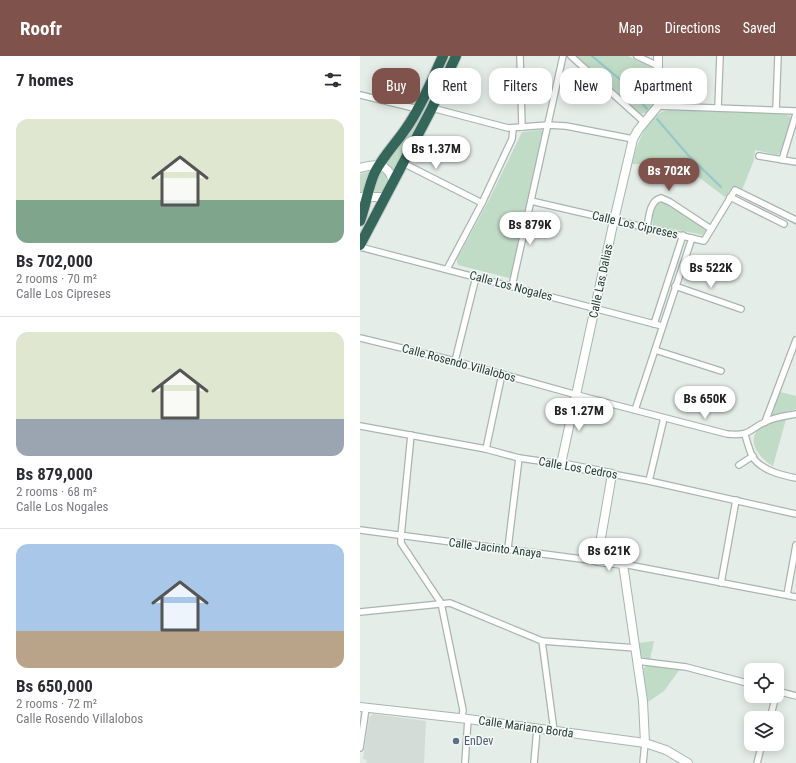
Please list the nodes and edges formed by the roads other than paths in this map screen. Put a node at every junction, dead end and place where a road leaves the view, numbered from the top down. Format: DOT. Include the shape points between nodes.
graph roads {
  1 [pos="444,56"];
  2 [pos="456,56"];
  3 [pos="520,56"];
  4 [pos="563,56"];
  5 [pos="570,56"];
  6 [pos="637,56"];
  7 [pos="658,56"];
  8 [pos="720,56"];
  9 [pos="778,56"];
  10 [pos="658,66"];
  11 [pos="360,95"];
  12 [pos="658,106"];
  13 [pos="432,108"];
  14 [pos="718,108"];
  15 [pos="418,110"];
  16 [pos="776,110"];
  17 [pos="796,111"];
  18 [pos="796,114"];
  19 [pos="644,122"];
  20 [pos="548,126"];
  21 [pos="522,127"];
  22 [pos="513,129"];
  23 [pos="633,139"];
  24 [pos="759,156"];
  25 [pos="782,160"];
  26 [pos="796,162"];
  27 [pos="403,163"];
  28 [pos="379,165"];
  29 [pos="360,168"];
  30 [pos="393,181"];
  31 [pos="363,197"];
  32 [pos="385,197"];
  33 [pos="730,197"];
  34 [pos="531,202"];
  35 [pos="482,203"];
  36 [pos="614,220"];
  37 [pos="796,220"];
  38 [pos="360,221"];
  39 [pos="784,224"];
  40 [pos="647,227"];
  41 [pos="711,228"];
  42 [pos="683,235"];
  43 [pos="692,238"];
  44 [pos="360,246"];
  45 [pos="447,269"];
  46 [pos="476,277"];
  47 [pos="512,286"];
  48 [pos="675,286"];
  49 [pos="595,308"];
  50 [pos="741,309"];
  51 [pos="654,324"];
  52 [pos="662,326"];
  53 [pos="360,338"];
  54 [pos="796,340"];
  55 [pos="655,350"];
  56 [pos="455,361"];
  57 [pos="721,371"];
  58 [pos="502,374"];
  59 [pos="577,395"];
  60 [pos="634,410"];
  61 [pos="796,414"];
  62 [pos="664,418"];
  63 [pos="764,422"];
  64 [pos="360,426"];
  65 [pos="411,435"];
  66 [pos="745,435"];
  67 [pos="486,449"];
  68 [pos="752,456"];
  69 [pos="519,458"];
  70 [pos="561,464"];
  71 [pos="739,465"];
  72 [pos="612,474"];
  73 [pos="796,478"];
  74 [pos="649,481"];
  75 [pos="736,500"];
  76 [pos="796,514"];
  77 [pos="360,530"];
  78 [pos="401,536"];
  79 [pos="796,545"];
  80 [pos="508,548"];
  81 [pos="597,561"];
  82 [pos="623,564"];
  83 [pos="721,583"];
  84 [pos="787,595"];
  85 [pos="796,597"];
  86 [pos="441,602"];
  87 [pos="360,612"];
  88 [pos="542,641"];
  89 [pos="636,648"];
  90 [pos="637,661"];
  91 [pos="744,682"];
  92 [pos="784,693"];
  93 [pos="796,696"];
  94 [pos="363,707"];
  95 [pos="465,719"];
  96 [pos="537,729"];
  97 [pos="554,731"];
  98 [pos="645,743"];
  99 [pos="360,748"];
  100 [pos="760,751"];
  101 [pos="465,763"];
  102 [pos="534,763"];
  103 [pos="643,763"];
  104 [pos="688,763"];
  105 [pos="757,763"];
  1 -- 15 [label="highway"];
  2 -- 13 [label="highway"];
  3 -- 21 [label="street"];
  4 -- 20 [label="street"];
  5 -- 19 [label="street"];
  6 -- 10 [label="street"];
  7 -- 10 [label="street"];
  8 -- 14 [label="street"];
  9 -- 16 [label="street"];
  10 -- 12 [label="street"];
  11 -- 15 [label="street"];
  12 -- 14 [label="street"];
  12 -- 19 [label="street, Calle Las Dalias"];
  13 -- 22 [label="street"];
  13 -- 27 [label="highway"];
  14 -- 16 [label="street"];
  15 -- 28 [label="highway"];
  16 -- 17 [label="street"];
  18 -- 25 [label="street"];
  19 -- 23 [label="street, Calle Las Dalias"];
  20 -- 21 [label="street"];
  20 -- 23 [label="street" via="566,126"];
  20 -- 34 [label="street"];
  21 -- 22 [label="street"];
  22 -- 35 [label="street" via="512,139"];
  23 -- 36 [label="street, Calle Las Dalias"];
  24 -- 25 [label="street"];
  25 -- 26 [label="street"];
  27 -- 30 [label="highway"];
  27 -- 35 [label="street"];
  28 -- 29 [label="street"];
  28 -- 30 [label="street" via="389,171"];
  28 -- 31 [label="highway"];
  30 -- 32 [label="highway"];
  31 -- 32 [label="street"];
  31 -- 38 [label="highway"];
  32 -- 44 [label="highway"];
  33 -- 37 [label="street" via="735,190"];
  33 -- 39 [label="street"];
  33 -- 41 [label="street"];
  34 -- 36 [label="street, Calle Los Cipreses"];
  34 -- 47 [label="street"];
  35 -- 45 [label="street"];
  36 -- 40 [label="street, Calle Los Cipreses"];
  36 -- 49 [label="street, Calle Las Dalias"];
  40 -- 41 [label="street" via="652,204 661,198"];
  40 -- 42 [label="street, Calle Los Cipreses"];
  41 -- 43 [label="street, Calle Los Cipreses" via="704,240"];
  42 -- 43 [label="street, Calle Los Cipreses"];
  42 -- 51 [label="street"];
  43 -- 48 [label="street"];
  44 -- 45 [label="street, Calle Los Nogales"];
  45 -- 46 [label="street, Calle Los Nogales"];
  46 -- 47 [label="street, Calle Los Nogales"];
  46 -- 56 [label="street"];
  47 -- 49 [label="street, Calle Los Nogales"];
  48 -- 50 [label="street"];
  48 -- 52 [label="street"];
  49 -- 51 [label="street, Calle Los Nogales"];
  49 -- 59 [label="street, Calle Las Dalias"];
  51 -- 52 [label="street, Calle Los Nogales"];
  52 -- 55 [label="street"];
  53 -- 56 [label="street, Calle Rosendo Villalobos"];
  54 -- 63 [label="street"];
  55 -- 57 [label="street"];
  55 -- 60 [label="street"];
  56 -- 58 [label="street, Calle Rosendo Villalobos"];
  58 -- 59 [label="street, Calle Rosendo Villalobos"];
  58 -- 67 [label="street"];
  59 -- 60 [label="street, Calle Rosendo Villalobos"];
  59 -- 70 [label="street, Calle Las Dalias"];
  60 -- 62 [label="street, Calle Rosendo Villalobos"];
  61 -- 63 [label="street"];
  62 -- 66 [label="street, Calle Rosendo Villalobos" via="727,434"];
  62 -- 74 [label="street"];
  63 -- 66 [label="street"];
  64 -- 65 [label="street, Calle Los Cedros"];
  65 -- 67 [label="street, Calle Los Cedros"];
  65 -- 78 [label="street"];
  66 -- 68 [label="street"];
  67 -- 69 [label="street, Calle Los Cedros"];
  68 -- 71 [label="street"];
  68 -- 73 [label="street" via="770,470"];
  69 -- 70 [label="street, Calle Los Cedros"];
  69 -- 80 [label="street"];
  70 -- 72 [label="street, Calle Los Cedros"];
  72 -- 74 [label="street, Calle Los Cedros"];
  72 -- 81 [label="street"];
  74 -- 75 [label="street, Calle Los Cedros"];
  75 -- 76 [label="street, Calle Los Cedros"];
  75 -- 83 [label="street"];
  77 -- 78 [label="street, Calle Jacinto Anaya"];
  78 -- 80 [label="street, Calle Jacinto Anaya"];
  78 -- 86 [label="street" via="402,543"];
  79 -- 84 [label="street"];
  80 -- 81 [label="street, Calle Jacinto Anaya"];
  81 -- 82 [label="street, Calle Jacinto Anaya"];
  82 -- 83 [label="street, Calle Jacinto Anaya"];
  82 -- 89 [label="street"];
  83 -- 84 [label="street, Calle Jacinto Anaya"];
  84 -- 85 [label="street, Calle Jacinto Anaya"];
  86 -- 87 [label="street"];
  86 -- 88 [label="street" via="450,602"];
  86 -- 95 [label="street"];
  88 -- 89 [label="street"];
  88 -- 97 [label="street"];
  89 -- 90 [label="street"];
  90 -- 91 [label="street" via="686,667"];
  90 -- 98 [label="street" via="643,701"];
  92 -- 93 [label="street"];
  94 -- 95 [label="street, Calle Mariano Borda"];
  94 -- 99 [label="street"];
  95 -- 96 [label="street, Calle Mariano Borda"];
  95 -- 101 [label="street"];
  96 -- 97 [label="street, Calle Mariano Borda"];
  96 -- 102 [label="street"];
  97 -- 98 [label="street, Calle Mariano Borda"];
  98 -- 103 [label="street"];
  98 -- 104 [label="street, Calle Mariano Borda" via="666,750"];
  100 -- 105 [label="street"];
}
